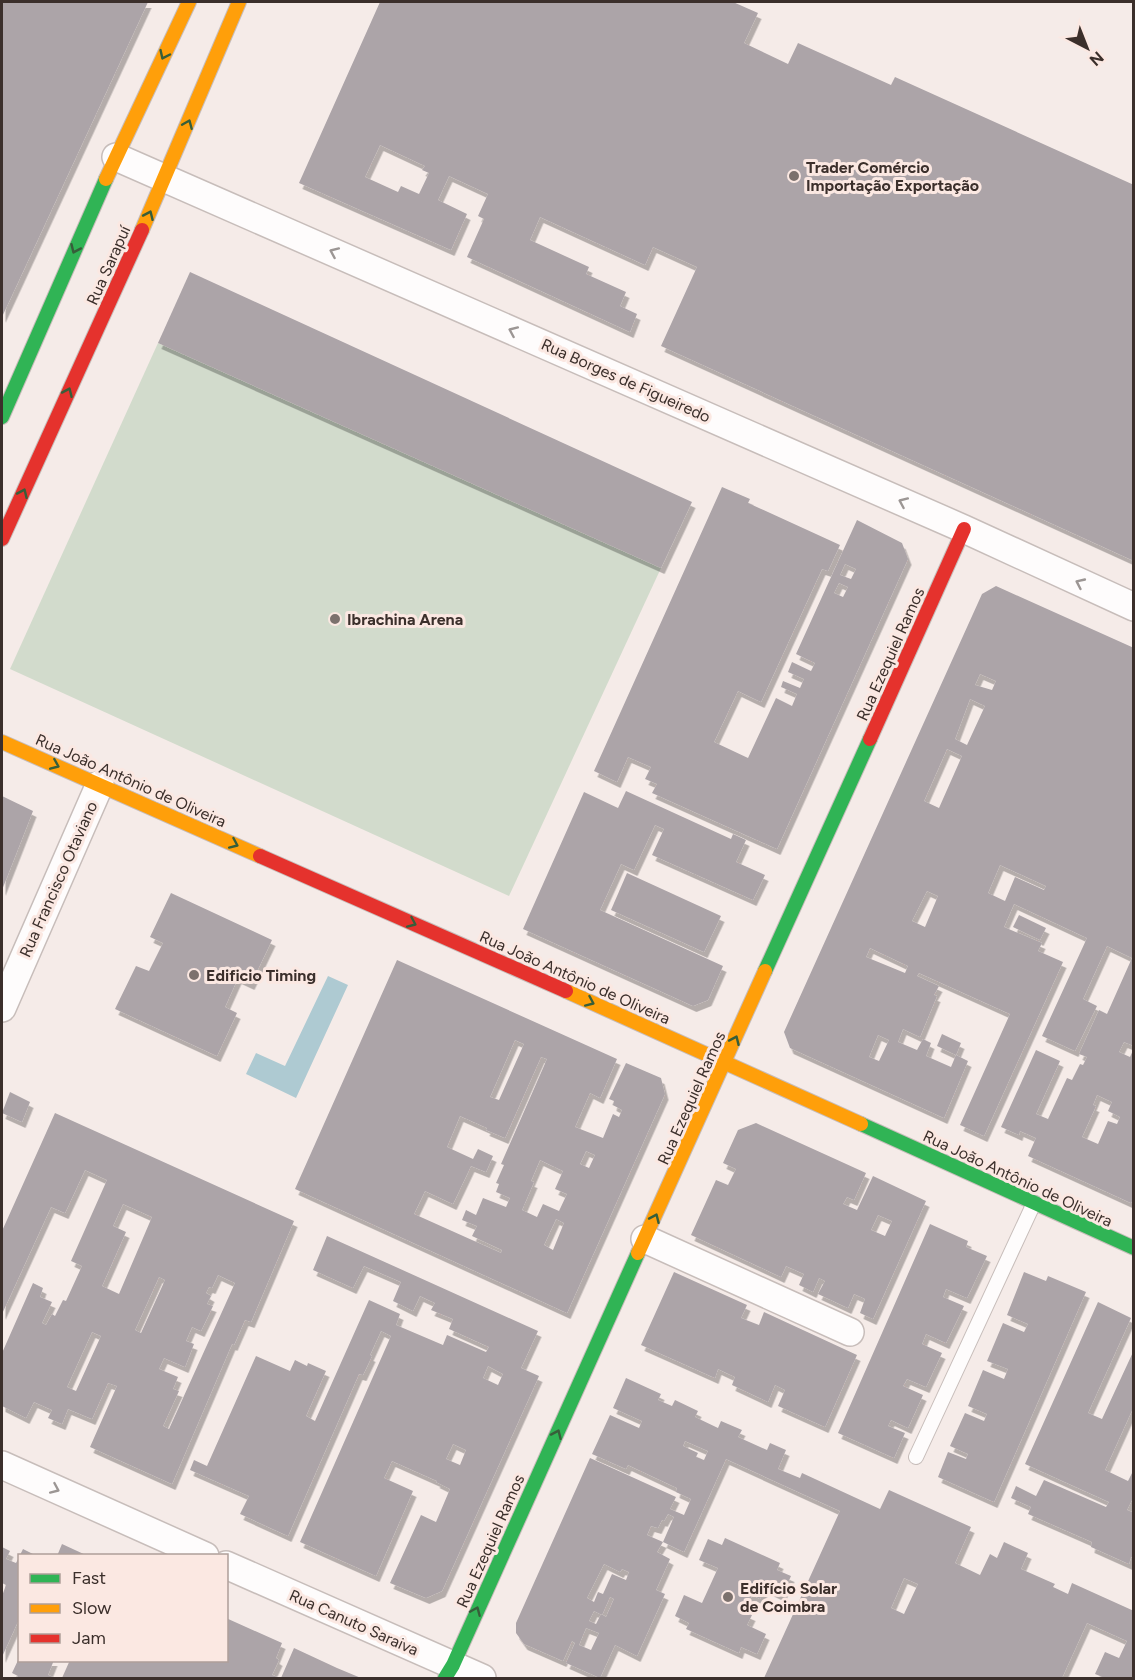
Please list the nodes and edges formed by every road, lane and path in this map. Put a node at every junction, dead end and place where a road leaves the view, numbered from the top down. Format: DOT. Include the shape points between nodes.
graph roads {
  1 [pos="189,2"];
  2 [pos="239,2"];
  3 [pos="116,158"];
  4 [pos="165,178"];
  5 [pos="2,417"];
  6 [pos="964,529"];
  7 [pos="2,539"];
  8 [pos="1134,607"];
  9 [pos="2,741"];
  10 [pos="100,784"];
  11 [pos="2,1008"];
  12 [pos="725,1062"];
  13 [pos="1034,1203"];
  14 [pos="645,1239"];
  15 [pos="1134,1248"];
  16 [pos="850,1332"];
  17 [pos="916,1457"];
  18 [pos="2,1466"];
  19 [pos="200,1554"];
  20 [pos="228,1566"];
  21 [pos="449,1672"];
  22 [pos="482,1678"];
  1 -- 3 [label="street, one-way"];
  4 -- 2 [label="street, Rua Sarapuí, one-way"];
  3 -- 4 [label="street, Rua Borges de Figueiredo"];
  3 -- 5 [label="street, one-way"];
  6 -- 4 [label="street, Rua Borges de Figueiredo, one-way"];
  7 -- 4 [label="street, Rua Sarapuí, one-way" via="39,443"];
  8 -- 6 [label="street, Rua Borges de Figueiredo, one-way"];
  12 -- 6 [label="street, Rua Ezequiel Ramos, one-way"];
  9 -- 10 [label="street, Rua João Antônio de Oliveira, one-way"];
  10 -- 11 [label="street, Rua Francisco Otaviano"];
  10 -- 12 [label="street, Rua João Antônio de Oliveira, one-way"];
  12 -- 13 [label="street, Rua João Antônio de Oliveira"];
  14 -- 12 [label="street, Rua Ezequiel Ramos, one-way"];
  13 -- 15 [label="street, Rua João Antônio de Oliveira"];
  13 -- 17 [label="lane"];
  14 -- 16 [label="street"];
  21 -- 14 [label="street, Rua Ezequiel Ramos, one-way"];
  18 -- 19 [label="street, one-way"];
  20 -- 21 [label="street, Rua Canuto Saraiva"];
  21 -- 22 [label="street, Rua Canuto Saraiva"];
}
